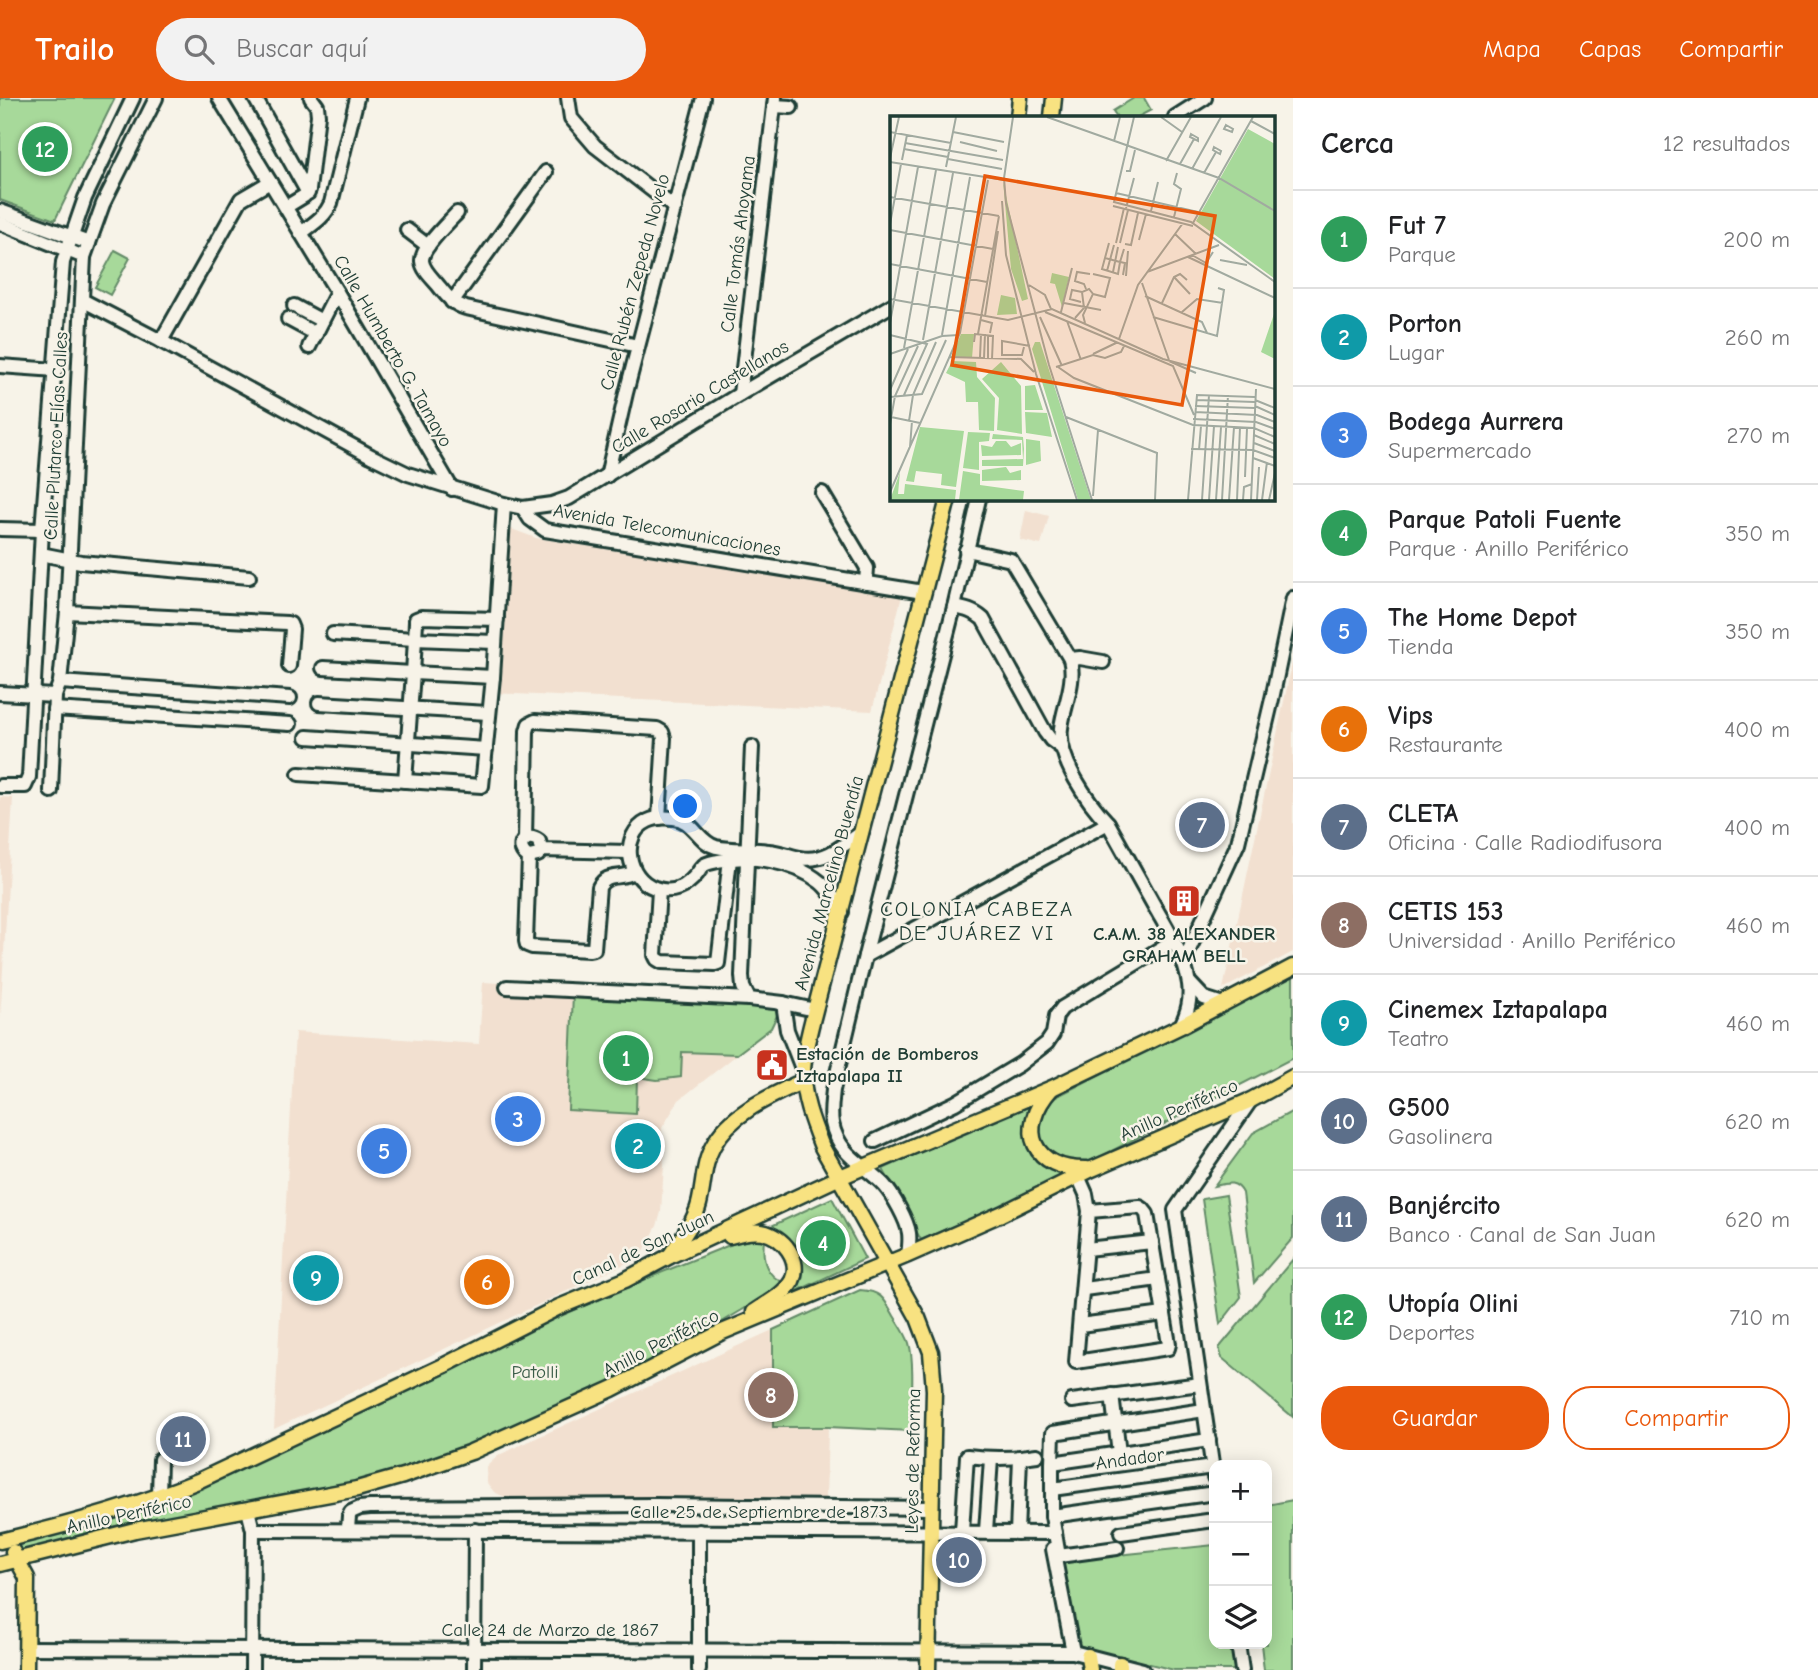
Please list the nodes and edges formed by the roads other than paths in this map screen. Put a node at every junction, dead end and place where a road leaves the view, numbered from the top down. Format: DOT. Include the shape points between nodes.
graph roads {
  1 [pos="133,98"];
  2 [pos="156,98"];
  3 [pos="219,98"];
  4 [pos="255,98"];
  5 [pos="311,98"];
  6 [pos="356,98"];
  7 [pos="568,98"];
  8 [pos="703,98"];
  9 [pos="1020,98"];
  10 [pos="1054,98"];
  11 [pos="1205,98"];
  12 [pos="774,102"];
  13 [pos="790,107"];
  14 [pos="1018,116"];
  15 [pos="1052,116"];
  16 [pos="1177,116"];
  17 [pos="546,172"];
  18 [pos="270,182"];
  19 [pos="308,193"];
  20 [pos="286,207"];
  21 [pos="675,208"];
  22 [pos="0,211"];
  23 [pos="457,213"];
  24 [pos="0,223"];
  25 [pos="407,230"];
  26 [pos="301,233"];
  27 [pos="69,242"];
  28 [pos="89,243"];
  29 [pos="428,246"];
  30 [pos="84,257"];
  31 [pos="337,292"];
  32 [pos="82,300"];
  33 [pos="452,302"];
  34 [pos="294,306"];
  35 [pos="890,306"];
  36 [pos="288,319"];
  37 [pos="322,321"];
  38 [pos="316,334"];
  39 [pos="161,341"];
  40 [pos="638,346"];
  41 [pos="309,347"];
  42 [pos="0,366"];
  43 [pos="56,370"];
  44 [pos="740,394"];
  45 [pos="607,476"];
  46 [pos="452,489"];
  47 [pos="822,493"];
  48 [pos="948,500"];
  49 [pos="979,500"];
  50 [pos="504,504"];
  51 [pos="523,508"];
  52 [pos="0,529"];
  53 [pos="42,530"];
  54 [pos="966,550"];
  55 [pos="41,554"];
  56 [pos="69,559"];
  57 [pos="249,577"];
  58 [pos="866,583"];
  59 [pos="923,592"];
  60 [pos="1293,598"];
  61 [pos="954,607"];
  62 [pos="67,612"];
  63 [pos="497,620"];
  64 [pos="333,634"];
  65 [pos="415,639"];
  66 [pos="495,642"];
  67 [pos="1070,659"];
  68 [pos="1102,662"];
  69 [pos="289,666"];
  70 [pos="323,668"];
  71 [pos="413,673"];
  72 [pos="493,677"];
  73 [pos="60,682"];
  74 [pos="0,693"];
  75 [pos="32,695"];
  76 [pos="290,698"];
  77 [pos="55,703"];
  78 [pos="319,703"];
  79 [pos="410,708"];
  80 [pos="488,713"];
  81 [pos="290,724"];
  82 [pos="307,737"];
  83 [pos="408,744"];
  84 [pos="751,747"];
  85 [pos="1062,748"];
  86 [pos="486,749"];
  87 [pos="299,774"];
  88 [pos="405,780"];
  89 [pos="0,786"];
  90 [pos="51,790"];
  91 [pos="659,818"];
  92 [pos="1108,823"];
  93 [pos="862,832"];
  94 [pos="526,835"];
  95 [pos="629,852"];
  96 [pos="538,855"];
  97 [pos="747,855"];
  98 [pos="730,859"];
  99 [pos="634,872"];
  100 [pos="659,890"];
  101 [pos="842,912"];
  102 [pos="1173,941"];
  103 [pos="865,956"];
  104 [pos="1183,963"];
  105 [pos="1293,967"];
  106 [pos="1188,982"];
  107 [pos="507,987"];
  108 [pos="749,999"];
  109 [pos="783,1003"];
  110 [pos="1223,1004"];
  111 [pos="815,1010"];
  112 [pos="1181,1026"];
  113 [pos="803,1076"];
  114 [pos="1293,1077"];
  115 [pos="1052,1088"];
  116 [pos="1251,1100"];
  117 [pos="875,1142"];
  118 [pos="862,1167"];
  119 [pos="1092,1169"];
  120 [pos="1078,1176"];
  121 [pos="838,1178"];
  122 [pos="1089,1211"];
  123 [pos="1152,1242"];
  124 [pos="1086,1249"];
  125 [pos="676,1253"];
  126 [pos="908,1255"];
  127 [pos="887,1264"];
  128 [pos="1158,1279"];
  129 [pos="1084,1289"];
  130 [pos="1164,1314"];
  131 [pos="1080,1325"];
  132 [pos="720,1333"];
  133 [pos="1200,1384"];
  134 [pos="1112,1395"];
  135 [pos="1072,1401"];
  136 [pos="1204,1410"];
  137 [pos="1115,1423"];
  138 [pos="1209,1440"];
  139 [pos="1119,1453"];
  140 [pos="1037,1455"];
  141 [pos="1020,1458"];
  142 [pos="160,1459"];
  143 [pos="991,1459"];
  144 [pos="1212,1460"];
  145 [pos="1052,1463"];
  146 [pos="1209,1473"];
  147 [pos="1052,1489"];
  148 [pos="1208,1494"];
  149 [pos="159,1497"];
  150 [pos="573,1507"];
  151 [pos="930,1508"];
  152 [pos="248,1510"];
  153 [pos="1052,1516"];
  154 [pos="1209,1521"];
  155 [pos="348,1529"];
  156 [pos="253,1530"];
  157 [pos="475,1530"];
  158 [pos="572,1531"];
  159 [pos="699,1531"];
  160 [pos="930,1531"];
  161 [pos="962,1531"];
  162 [pos="986,1531"];
  163 [pos="1017,1532"];
  164 [pos="1053,1533"];
  165 [pos="1121,1533"];
  166 [pos="2,1541"];
  167 [pos="1118,1548"];
  168 [pos="19,1560"];
  169 [pos="0,1564"];
  170 [pos="26,1648"];
  171 [pos="252,1648"];
  172 [pos="1239,1649"];
  173 [pos="475,1650"];
  174 [pos="699,1650"];
  175 [pos="928,1652"];
  176 [pos="1084,1659"];
  177 [pos="1120,1667"];
  178 [pos="26,1670"];
  179 [pos="252,1670"];
  180 [pos="474,1670"];
  181 [pos="699,1670"];
  182 [pos="928,1670"];
  183 [pos="1143,1670"];
  184 [pos="1242,1670"];
  1 -- 27 [label="street, Calle Plutarco Elías Calles"];
  2 -- 28 [label="street, Calle Plutarco Elías Calles" via="103,204"];
  3 -- 18 [label="street, Calle Humberto G. Tamayo"];
  4 -- 19 [label="street"];
  5 -- 19 [label="street" via="318,115"];
  6 -- 26 [label="street" via="328,211"];
  7 -- 21 [label="street" via="571,118 595,146"];
  8 -- 21 [label="street, Calle Rubén Zepeda Novelo"];
  9 -- 14 [label="main road"];
  10 -- 15 [label="main road"];
  11 -- 16 [label="street"];
  12 -- 13 [label="street"];
  12 -- 44 [label="street, Calle Tomás Ahoyama"];
  17 -- 33 [label="street"];
  18 -- 20 [label="street, Calle Humberto G. Tamayo"];
  18 -- 39 [label="street" via="241,199"];
  19 -- 20 [label="street"];
  20 -- 26 [label="street, Calle Humberto G. Tamayo"];
  21 -- 40 [label="street, Calle Rubén Zepeda Novelo"];
  22 -- 27 [label="street"];
  23 -- 29 [label="street"];
  24 -- 27 [label="street"];
  25 -- 29 [label="street"];
  26 -- 31 [label="street, Calle Humberto G. Tamayo"];
  27 -- 28 [label="street"];
  27 -- 30 [label="street"];
  27 -- 43 [label="street, Calle Plutarco Elías Calles" via="63,262"];
  28 -- 30 [label="street, Calle Plutarco Elías Calles"];
  29 -- 33 [label="street" via="422,264"];
  30 -- 32 [label="street, Calle Plutarco Elías Calles"];
  31 -- 37 [label="street"];
  31 -- 46 [label="street, Calle Humberto G. Tamayo"];
  32 -- 39 [label="street, Avenida Telecomunicaciones"];
  32 -- 56 [label="street, Calle Plutarco Elías Calles"];
  33 -- 40 [label="street"];
  34 -- 37 [label="street"];
  35 -- 44 [label="street, Calle Rosario Castellanos"];
  36 -- 38 [label="street"];
  37 -- 38 [label="street"];
  38 -- 41 [label="street"];
  39 -- 46 [label="street, Avenida Telecomunicaciones" via="371,456"];
  40 -- 45 [label="street, Calle Rubén Zepeda Novelo"];
  42 -- 43 [label="street"];
  43 -- 53 [label="street, Calle Plutarco Elías Calles"];
  44 -- 45 [label="street, Calle Rosario Castellanos"];
  45 -- 51 [label="street, Calle Rosario Castellanos" via="552,505"];
  46 -- 50 [label="street, Avenida Telecomunicaciones"];
  47 -- 58 [label="street" via="867,568"];
  48 -- 59 [label="main road, Avenida Marcelino Buendía"];
  49 -- 54 [label="street"];
  50 -- 51 [label="street, Avenida Telecomunicaciones"];
  50 -- 63 [label="street"];
  51 -- 58 [label="street, Avenida Telecomunicaciones" via="545,530"];
  52 -- 53 [label="street"];
  53 -- 55 [label="street, Calle Plutarco Elías Calles"];
  54 -- 61 [label="street"];
  54 -- 67 [label="street" via="1011,561"];
  55 -- 56 [label="street"];
  55 -- 75 [label="street, Calle Plutarco Elías Calles"];
  56 -- 57 [label="street"];
  56 -- 62 [label="street, Calle Plutarco Elías Calles"];
  58 -- 59 [label="street, Avenida Telecomunicaciones"];
  59 -- 93 [label="main road, Avenida Marcelino Buendía"];
  60 -- 104 [label="street" via="1238,843"];
  61 -- 85 [label="street" via="983,619 1045,732"];
  61 -- 103 [label="street"];
  62 -- 69 [label="street" via="290,624"];
  62 -- 73 [label="street, Calle Plutarco Elías Calles"];
  63 -- 65 [label="street" via="421,617 416,619"];
  63 -- 66 [label="street"];
  64 -- 65 [label="street"];
  65 -- 66 [label="street"];
  65 -- 71 [label="street"];
  66 -- 72 [label="street"];
  67 -- 68 [label="street"];
  67 -- 85 [label="street" via="1073,669 1060,730"];
  70 -- 71 [label="street"];
  71 -- 72 [label="street"];
  71 -- 79 [label="street"];
  72 -- 80 [label="street"];
  73 -- 76 [label="street"];
  73 -- 77 [label="street, Calle Plutarco Elías Calles"];
  74 -- 75 [label="street"];
  75 -- 77 [label="street"];
  75 -- 89 [label="street, Calle Plutarco Elías Calles" via="29,777 25,786"];
  77 -- 81 [label="street"];
  77 -- 90 [label="street, Calle Plutarco Elías Calles"];
  78 -- 79 [label="street"];
  79 -- 80 [label="street"];
  79 -- 83 [label="street"];
  80 -- 86 [label="street"];
  82 -- 83 [label="street"];
  83 -- 86 [label="street"];
  83 -- 88 [label="street"];
  84 -- 97 [label="street"];
  85 -- 92 [label="street" via="1094,808"];
  86 -- 88 [label="street" via="482,786"];
  87 -- 88 [label="street"];
  91 -- 94 [label="street" via="662,732 535,720 527,731"];
  91 -- 95 [label="street" via="636,832"];
  91 -- 97 [label="street" via="679,819 705,842"];
  92 -- 102 [label="street"];
  92 -- 103 [label="street"];
  93 -- 97 [label="street" via="819,858 769,851"];
  93 -- 101 [label="main road, Avenida Marcelino Buendía"];
  94 -- 96 [label="street" via="540,841"];
  94 -- 96 [label="street" via="521,850 524,855"];
  95 -- 96 [label="street"];
  95 -- 99 [label="street"];
  96 -- 99 [label="street" via="527,945 594,949 602,881"];
  97 -- 98 [label="street"];
  97 -- 101 [label="street" via="792,867 820,882"];
  97 -- 108 [label="street" via="741,976"];
  98 -- 100 [label="street" via="702,866 684,886"];
  98 -- 100 [label="street" via="715,964 657,959"];
  99 -- 100 [label="street"];
  101 -- 111 [label="main road, Avenida Marcelino Buendía"];
  102 -- 104 [label="street"];
  102 -- 117 [label="street" via="1062,1008 1047,1043 1020,1064 955,1103"];
  103 -- 118 [label="street" via="831,1109 837,1138"];
  104 -- 106 [label="street"];
  105 -- 110 [label="main road, Canal de San Juan"];
  106 -- 110 [label="street" via="1204,998"];
  106 -- 112 [label="street" via="1189,1006"];
  107 -- 108 [label="street"];
  108 -- 109 [label="street"];
  109 -- 111 [label="street"];
  109 -- 113 [label="street"];
  110 -- 112 [label="main road, Canal de San Juan"];
  111 -- 113 [label="main road, Avenida Marcelino Buendía"];
  112 -- 115 [label="main road, Canal de San Juan"];
  113 -- 121 [label="main road, Avenida Marcelino Buendía" via="812,1122"];
  113 -- 125 [label="main road" via="743,1113 720,1135 706,1162 695,1216"];
  114 -- 116 [label="main road, Anillo Periférico"];
  115 -- 118 [label="main road, Canal de San Juan"];
  115 -- 119 [label="main road" via="1034,1115 1036,1145 1056,1166"];
  116 -- 119 [label="main road, Anillo Periférico"];
  116 -- 133 [label="street" via="1175,1210"];
  118 -- 121 [label="main road, Canal de San Juan"];
  118 -- 126 [label="street" via="884,1186 905,1221"];
  119 -- 120 [label="main road, Anillo Periférico"];
  120 -- 122 [label="street"];
  120 -- 126 [label="main road, Anillo Periférico"];
  121 -- 125 [label="main road, Canal de San Juan"];
  121 -- 127 [label="main road, Avenida Marcelino Buendía"];
  122 -- 123 [label="street" via="1140,1207 1147,1214"];
  122 -- 124 [label="street"];
  123 -- 124 [label="street"];
  123 -- 128 [label="street"];
  124 -- 129 [label="street"];
  125 -- 132 [label="main road" via="755,1231 781,1240 789,1250 795,1270 786,1289"];
  125 -- 149 [label="main road, Canal de San Juan"];
  126 -- 127 [label="main road, Anillo Periférico"];
  127 -- 132 [label="main road, Anillo Periférico"];
  127 -- 151 [label="main road, Leyes de Reforma" via="919,1318 932,1352"];
  128 -- 129 [label="street"];
  128 -- 130 [label="street"];
  129 -- 131 [label="street"];
  130 -- 131 [label="street"];
  130 -- 131 [label="street" via="1168,1348 1076,1362"];
  132 -- 152 [label="main road, Anillo Periférico" via="612,1390 471,1452 357,1489"];
  133 -- 134 [label="street"];
  133 -- 136 [label="street"];
  134 -- 135 [label="street"];
  134 -- 137 [label="street, Andador"];
  136 -- 137 [label="street, Andador"];
  136 -- 138 [label="street"];
  137 -- 139 [label="street, Andador"];
  137 -- 145 [label="street, Andador" via="1053,1433"];
  138 -- 139 [label="street, Andador"];
  138 -- 144 [label="street"];
  139 -- 145 [label="street, Andador"];
  140 -- 141 [label="street"];
  141 -- 143 [label="street"];
  141 -- 163 [label="street"];
  142 -- 149 [label="street"];
  143 -- 161 [label="street" via="967,1456"];
  143 -- 162 [label="street"];
  145 -- 147 [label="street, Andador"];
  146 -- 147 [label="street, Andador"];
  147 -- 153 [label="street, Andador"];
  148 -- 153 [label="street"];
  149 -- 166 [label="main road, Canal de San Juan"];
  150 -- 151 [label="street, Calle 25 de Septiembre de 1873"];
  150 -- 155 [label="street, Calle 25 de Septiembre de 1873" via="360,1508 351,1511"];
  150 -- 158 [label="street"];
  151 -- 160 [label="main road, Leyes de Reforma"];
  152 -- 156 [label="street"];
  152 -- 168 [label="main road, Anillo Periférico" via="135,1530"];
  153 -- 164 [label="street, Andador"];
  154 -- 165 [label="street"];
  155 -- 156 [label="street, Calle 25 de Septiembre de 1873"];
  155 -- 157 [label="street, Calle 25 de Septiembre de 1873"];
  156 -- 171 [label="street"];
  157 -- 158 [label="street, Calle 25 de Septiembre de 1873"];
  157 -- 173 [label="street"];
  158 -- 159 [label="street, Calle 25 de Septiembre de 1873"];
  159 -- 160 [label="street, Calle 25 de Septiembre de 1873"];
  159 -- 174 [label="street"];
  160 -- 161 [label="street, Calle 25 de Septiembre de 1873"];
  160 -- 175 [label="main road, Leyes de Reforma"];
  161 -- 162 [label="street, Calle 25 de Septiembre de 1873"];
  162 -- 163 [label="street, Calle 25 de Septiembre de 1873"];
  163 -- 164 [label="street, Calle 25 de Septiembre de 1873"];
  164 -- 167 [label="street, Andador" via="1059,1556"];
  164 -- 176 [label="street"];
  166 -- 168 [label="main road"];
  168 -- 169 [label="main road"];
  168 -- 170 [label="main road" via="27,1578"];
  170 -- 171 [label="street, Calle 24 de Marzo de 1867"];
  170 -- 178 [label="main road"];
  171 -- 173 [label="street, Calle 24 de Marzo de 1867"];
  171 -- 179 [label="street"];
  172 -- 184 [label="street"];
  173 -- 174 [label="street, Calle 24 de Marzo de 1867"];
  173 -- 180 [label="street"];
  174 -- 175 [label="street, Calle 24 de Marzo de 1867"];
  174 -- 181 [label="street"];
  175 -- 176 [label="street, Calle 24 de Marzo de 1867"];
  175 -- 182 [label="main road, Leyes de Reforma"];
  176 -- 177 [label="street, Calle 24 de Marzo de 1867"];
  177 -- 183 [label="street, Calle 24 de Marzo de 1867"];
}
